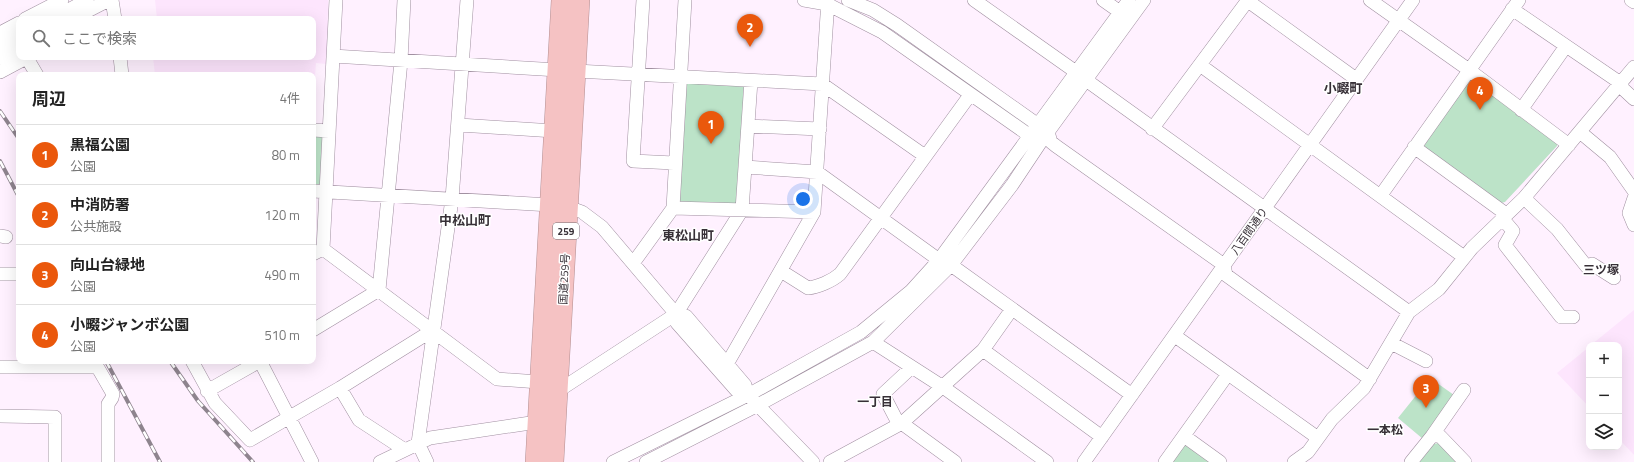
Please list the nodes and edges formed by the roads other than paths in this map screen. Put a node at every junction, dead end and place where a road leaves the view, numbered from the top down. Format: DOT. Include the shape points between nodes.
graph roads {
  1 [pos="62,0"];
  2 [pos="109,0"];
  3 [pos="112,0"];
  4 [pos="336,0"];
  5 [pos="404,0"];
  6 [pos="467,0"];
  7 [pos="561,0"];
  8 [pos="580,0"];
  9 [pos="643,0"];
  10 [pos="685,0"];
  11 [pos="804,0"];
  12 [pos="848,0"];
  13 [pos="974,0"];
  14 [pos="1103,0"];
  15 [pos="1129,0"];
  16 [pos="1144,0"];
  17 [pos="1248,0"];
  18 [pos="1370,0"];
  19 [pos="1413,0"];
  20 [pos="1631,0"];
  21 [pos="827,2"];
  22 [pos="1634,2"];
  23 [pos="89,4"];
  24 [pos="1515,5"];
  25 [pos="45,9"];
  26 [pos="1120,12"];
  27 [pos="31,16"];
  28 [pos="75,16"];
  29 [pos="115,16"];
  30 [pos="1398,20"];
  31 [pos="16,25"];
  32 [pos="0,33"];
  33 [pos="16,38"];
  34 [pos="1566,46"];
  35 [pos="0,47"];
  36 [pos="16,55"];
  37 [pos="333,56"];
  38 [pos="0,58"];
  39 [pos="17,60"];
  40 [pos="28,60"];
  41 [pos="120,60"];
  42 [pos="401,61"];
  43 [pos="463,64"];
  44 [pos="1200,65"];
  45 [pos="1634,67"];
  46 [pos="567,70"];
  47 [pos="1469,70"];
  48 [pos="0,72"];
  49 [pos="34,72"];
  50 [pos="122,72"];
  51 [pos="639,75"];
  52 [pos="1081,76"];
  53 [pos="680,77"];
  54 [pos="1356,79"];
  55 [pos="751,81"];
  56 [pos="822,84"];
  57 [pos="1621,85"];
  58 [pos="970,95"];
  59 [pos="1634,99"];
  60 [pos="1521,110"];
  61 [pos="459,125"];
  62 [pos="748,126"];
  63 [pos="820,129"];
  64 [pos="1152,129"];
  65 [pos="316,130"];
  66 [pos="329,131"];
  67 [pos="554,131"];
  68 [pos="1580,132"];
  69 [pos="1041,136"];
  70 [pos="1309,144"];
  71 [pos="1569,145"];
  72 [pos="1414,147"];
  73 [pos="925,156"];
  74 [pos="674,163"];
  75 [pos="745,167"];
  76 [pos="817,172"];
  77 [pos="1634,190"];
  78 [pos="320,191"];
  79 [pos="1381,195"];
  80 [pos="390,196"];
  81 [pos="1524,198"];
  82 [pos="452,199"];
  83 [pos="559,206"];
  84 [pos="673,208"];
  85 [pos="1265,208"];
  86 [pos="742,210"];
  87 [pos="814,212"];
  88 [pos="1504,216"];
  89 [pos="882,217"];
  90 [pos="1634,225"];
  91 [pos="318,252"];
  92 [pos="1464,257"];
  93 [pos="939,260"];
  94 [pos="634,262"];
  95 [pos="951,265"];
  96 [pos="1224,265"];
  97 [pos="781,270"];
  98 [pos="0,274"];
  99 [pos="16,274"];
  100 [pos="1614,278"];
  101 [pos="379,290"];
  102 [pos="1012,309"];
  103 [pos="1409,312"];
  104 [pos="676,314"];
  105 [pos="1574,317"];
  106 [pos="316,328"];
  107 [pos="433,330"];
  108 [pos="1175,336"];
  109 [pos="873,342"];
  110 [pos="1391,343"];
  111 [pos="983,350"];
  112 [pos="1426,361"];
  113 [pos="96,364"];
  114 [pos="194,364"];
  115 [pos="255,364"];
  116 [pos="262,364"];
  117 [pos="727,364"];
  118 [pos="0,367"];
  119 [pos="912,367"];
  120 [pos="1228,374"];
  121 [pos="1370,379"];
  122 [pos="539,382"];
  123 [pos="943,387"];
  124 [pos="340,388"];
  125 [pos="1464,390"];
  126 [pos="207,391"];
  127 [pos="558,391"];
  128 [pos="748,395"];
  129 [pos="1132,396"];
  130 [pos="758,405"];
  131 [pos="0,416"];
  132 [pos="289,417"];
  133 [pos="537,422"];
  134 [pos="902,424"];
  135 [pos="1102,436"];
  136 [pos="1184,436"];
  137 [pos="1432,436"];
  138 [pos="1318,438"];
  139 [pos="418,443"];
  140 [pos="405,450"];
  141 [pos="663,458"];
  142 [pos="941,458"];
  143 [pos="1089,460"];
  144 [pos="55,462"];
  145 [pos="108,462"];
  146 [pos="312,462"];
  147 [pos="380,462"];
  148 [pos="427,462"];
  149 [pos="535,462"];
  150 [pos="554,462"];
  151 [pos="613,462"];
  152 [pos="646,462"];
  153 [pos="813,462"];
  154 [pos="830,462"];
  155 [pos="956,462"];
  156 [pos="1048,462"];
  157 [pos="1165,462"];
  158 [pos="1220,462"];
  159 [pos="1294,462"];
  160 [pos="1411,462"];
  161 [pos="1465,462"];
  1 -- 25 [label="street"];
  2 -- 23 [label="street"];
  3 -- 29 [label="street"];
  4 -- 37 [label="street"];
  5 -- 42 [label="street"];
  6 -- 43 [label="street"];
  7 -- 46 [label="highway, 国道259号 / 259"];
  8 -- 46 [label="highway, 国道259号 / 259"];
  9 -- 51 [label="street"];
  10 -- 53 [label="street"];
  11 -- 21 [label="street"];
  12 -- 69 [label="street" via="873,10 897,25"];
  13 -- 52 [label="street"];
  14 -- 26 [label="street"];
  15 -- 26 [label="street"];
  16 -- 52 [label="street"];
  17 -- 44 [label="street"];
  17 -- 54 [label="street"];
  18 -- 30 [label="street"];
  19 -- 30 [label="street, 八百間通り"];
  20 -- 22 [label="street"];
  21 -- 56 [label="street"];
  21 -- 58 [label="street" via="882,32"];
  23 -- 25 [label="street"];
  23 -- 28 [label="street"];
  24 -- 34 [label="street"];
  24 -- 47 [label="street"];
  25 -- 27 [label="street"];
  26 -- 52 [label="street"];
  30 -- 47 [label="street"];
  30 -- 54 [label="street, 八百間通り"];
  31 -- 32 [label="street"];
  33 -- 35 [label="street"];
  34 -- 57 [label="street"];
  34 -- 60 [label="street"];
  36 -- 38 [label="street"];
  37 -- 42 [label="street"];
  37 -- 66 [label="street"];
  39 -- 48 [label="street"];
  40 -- 49 [label="street"];
  41 -- 50 [label="street"];
  42 -- 43 [label="street"];
  42 -- 80 [label="street"];
  43 -- 46 [label="street"];
  43 -- 61 [label="street"];
  44 -- 64 [label="street"];
  44 -- 70 [label="street"];
  45 -- 57 [label="street"];
  46 -- 51 [label="street"];
  46 -- 67 [label="highway, 国道259号 / 259"];
  46 -- 83 [label="highway, 国道259号 / 259"];
  47 -- 60 [label="street"];
  47 -- 72 [label="street"];
  51 -- 53 [label="street"];
  51 -- 74 [label="street" via="633,160"];
  52 -- 64 [label="street"];
  52 -- 69 [label="street"];
  53 -- 55 [label="street"];
  53 -- 74 [label="street"];
  54 -- 70 [label="street, 八百間通り"];
  55 -- 56 [label="street"];
  55 -- 62 [label="street"];
  56 -- 63 [label="street"];
  56 -- 73 [label="street"];
  57 -- 59 [label="street"];
  57 -- 68 [label="street"];
  58 -- 69 [label="street"];
  58 -- 73 [label="street"];
  60 -- 71 [label="street"];
  61 -- 67 [label="street"];
  61 -- 82 [label="street"];
  62 -- 63 [label="street"];
  62 -- 75 [label="street"];
  63 -- 76 [label="street"];
  64 -- 85 [label="street"];
  65 -- 66 [label="street"];
  66 -- 78 [label="street"];
  67 -- 83 [label="highway, 国道259号 / 259"];
  68 -- 71 [label="street"];
  68 -- 77 [label="street" via="1610,157"];
  69 -- 93 [label="street"];
  69 -- 95 [label="street" via="1012,184"];
  69 -- 96 [label="street"];
  70 -- 79 [label="street"];
  70 -- 85 [label="street, 八百間通り"];
  71 -- 81 [label="street"];
  72 -- 79 [label="street"];
  72 -- 88 [label="street"];
  73 -- 89 [label="street"];
  74 -- 84 [label="street"];
  75 -- 76 [label="street"];
  75 -- 86 [label="street"];
  76 -- 87 [label="street"];
  76 -- 89 [label="street"];
  77 -- 90 [label="street" via="1630,213"];
  78 -- 80 [label="street"];
  78 -- 91 [label="street"];
  79 -- 92 [label="street"];
  80 -- 82 [label="street"];
  80 -- 101 [label="street"];
  81 -- 88 [label="street"];
  81 -- 100 [label="street" via="1557,229 1587,267 1592,264"];
  82 -- 83 [label="street"];
  82 -- 107 [label="street"];
  83 -- 94 [label="street" via="592,218"];
  83 -- 122 [label="highway, 国道259号 / 259"];
  83 -- 127 [label="highway, 国道259号 / 259"];
  84 -- 86 [label="street"];
  84 -- 94 [label="street"];
  85 -- 96 [label="street, 八百間通り"];
  85 -- 103 [label="street"];
  86 -- 87 [label="street"];
  86 -- 104 [label="street"];
  87 -- 97 [label="street"];
  88 -- 92 [label="street"];
  88 -- 105 [label="street" via="1513,231 1503,248 1561,317"];
  89 -- 93 [label="street"];
  89 -- 97 [label="street" via="836,278 808,288"];
  91 -- 101 [label="street"];
  92 -- 103 [label="street" via="1439,289"];
  93 -- 128 [label="street" via="911,291 861,332"];
  94 -- 104 [label="street"];
  95 -- 102 [label="street"];
  95 -- 109 [label="street"];
  96 -- 108 [label="street, 八百間通り"];
  96 -- 121 [label="street" via="1226,276"];
  97 -- 117 [label="street"];
  98 -- 99 [label="street"];
  101 -- 106 [label="street"];
  101 -- 107 [label="street"];
  102 -- 111 [label="street"];
  102 -- 129 [label="street"];
  103 -- 110 [label="street"];
  104 -- 117 [label="street" via="686,316"];
  104 -- 127 [label="street"];
  104 -- 128 [label="street" via="677,323 737,391"];
  107 -- 122 [label="street" via="497,379"];
  107 -- 124 [label="street"];
  107 -- 139 [label="street"];
  108 -- 120 [label="street"];
  108 -- 129 [label="street, 八百間通り"];
  109 -- 119 [label="street"];
  109 -- 130 [label="street"];
  110 -- 112 [label="street"];
  110 -- 121 [label="street"];
  111 -- 123 [label="street"];
  111 -- 135 [label="street"];
  113 -- 118 [label="street"];
  113 -- 145 [label="street" via="113,394 108,404"];
  114 -- 126 [label="street"];
  115 -- 126 [label="street"];
  116 -- 132 [label="street"];
  117 -- 128 [label="street" via="746,384"];
  119 -- 123 [label="street"];
  119 -- 134 [label="street" via="883,394 896,419"];
  120 -- 136 [label="street"];
  120 -- 138 [label="street"];
  121 -- 138 [label="street" via="1353,400 1332,419"];
  122 -- 133 [label="highway, 国道259号 / 259"];
  123 -- 134 [label="street"];
  123 -- 156 [label="street"];
  124 -- 132 [label="street"];
  124 -- 140 [label="street" via="359,420"];
  125 -- 137 [label="street"];
  126 -- 132 [label="street" via="250,440"];
  127 -- 150 [label="highway, 国道259号 / 259"];
  128 -- 130 [label="street"];
  128 -- 151 [label="street"];
  129 -- 135 [label="street, 八百間通り"];
  130 -- 141 [label="street"];
  130 -- 153 [label="street"];
  131 -- 144 [label="street" via="56,417"];
  132 -- 146 [label="street"];
  133 -- 139 [label="street" via="430,438"];
  133 -- 149 [label="highway, 国道259号 / 259"];
  134 -- 142 [label="street"];
  134 -- 154 [label="street"];
  135 -- 143 [label="street, 八百間通り"];
  136 -- 157 [label="street"];
  136 -- 158 [label="street"];
  137 -- 160 [label="street"];
  137 -- 161 [label="street" via="1440,436"];
  138 -- 159 [label="street" via="1308,452"];
  139 -- 140 [label="street"];
  139 -- 148 [label="street"];
  140 -- 147 [label="street"];
  141 -- 152 [label="street"];
  142 -- 155 [label="street"];
}
